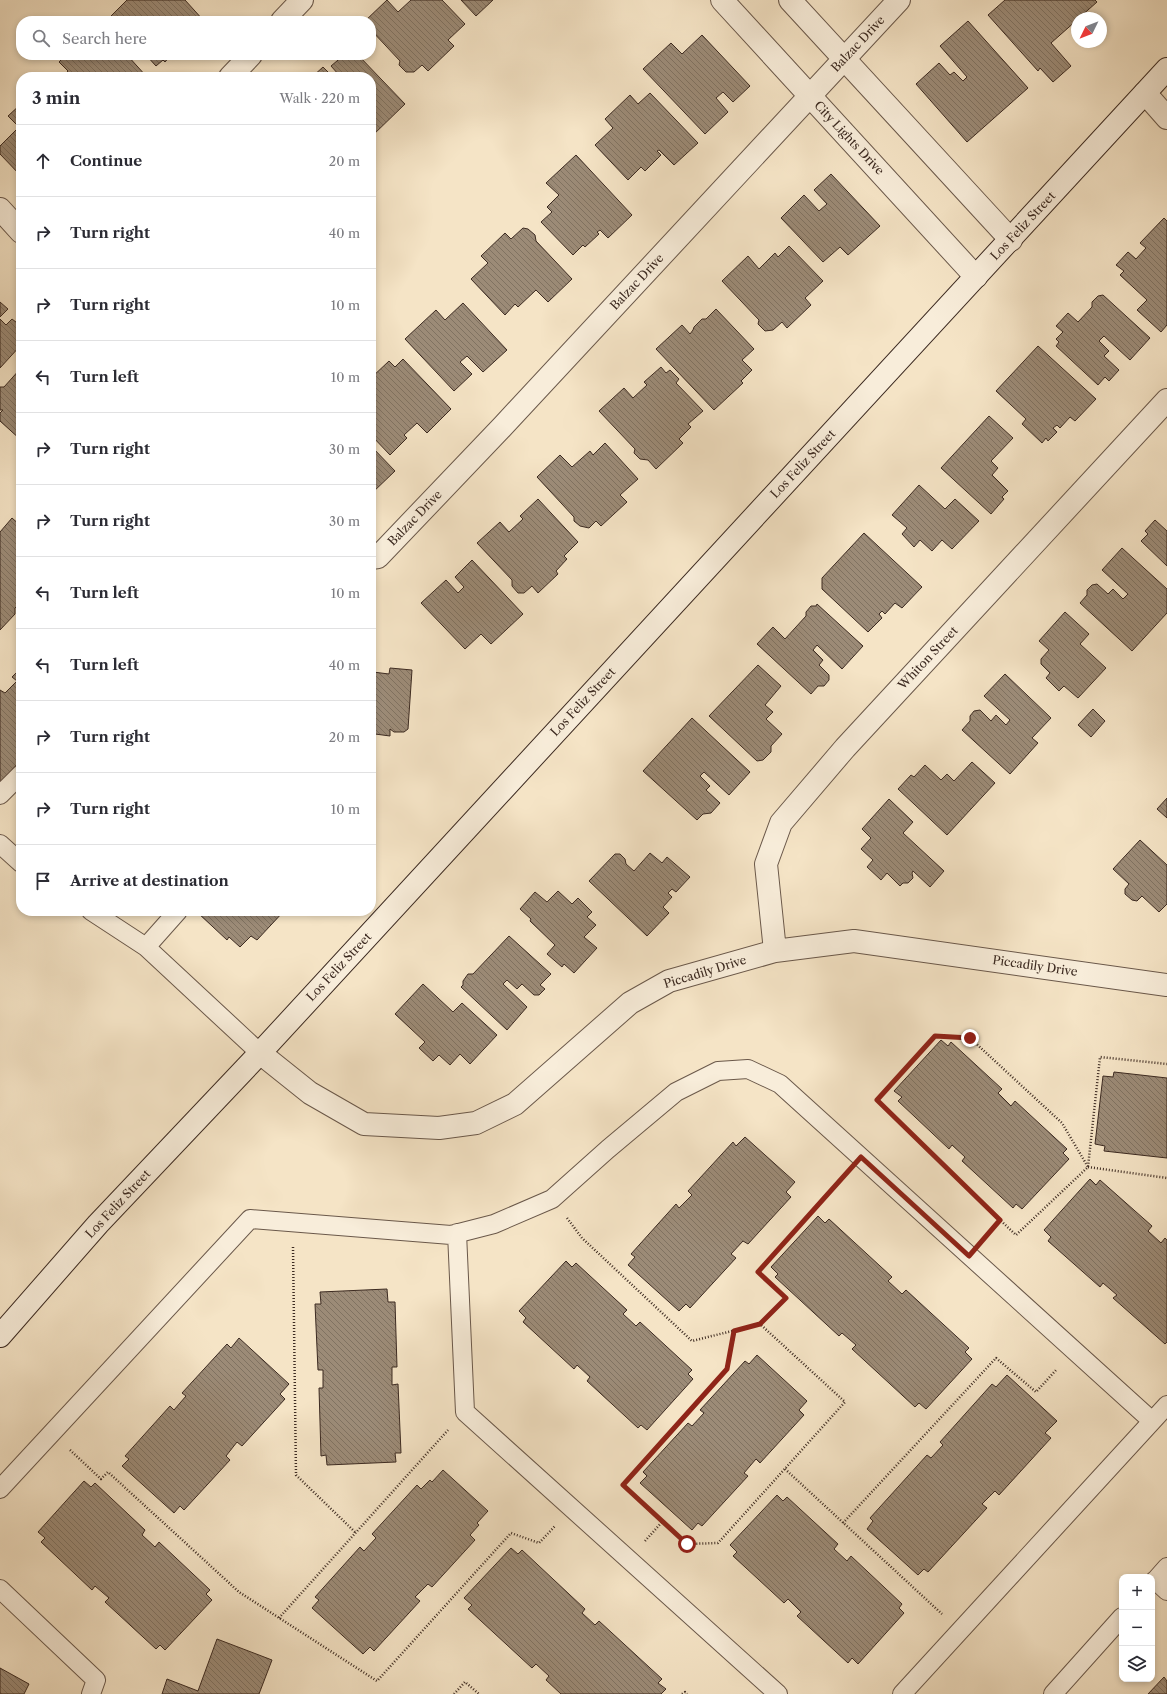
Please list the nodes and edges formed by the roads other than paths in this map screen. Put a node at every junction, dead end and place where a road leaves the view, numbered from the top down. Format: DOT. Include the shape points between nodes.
graph roads {
  1 [pos="302,0"];
  2 [pos="722,0"];
  3 [pos="790,0"];
  4 [pos="899,0"];
  5 [pos="287,16"];
  6 [pos="844,59"];
  7 [pos="246,60"];
  8 [pos="1167,69"];
  9 [pos="235,72"];
  10 [pos="1145,93"];
  11 [pos="810,96"];
  12 [pos="1167,118"];
  13 [pos="0,209"];
  14 [pos="16,227"];
  15 [pos="1011,240"];
  16 [pos="976,277"];
  17 [pos="1167,400"];
  18 [pos="376,557"];
  19 [pos="16,779"];
  20 [pos="0,795"];
  21 [pos="0,844"];
  22 [pos="16,858"];
  23 [pos="99,916"];
  24 [pos="174,916"];
  25 [pos="146,947"];
  26 [pos="775,951"];
  27 [pos="1167,985"];
  28 [pos="260,1053"];
  29 [pos="457,1234"];
  30 [pos="0,1336"];
  31 [pos="1167,1405"];
  32 [pos="1152,1422"];
  33 [pos="0,1489"];
  34 [pos="0,1589"];
  35 [pos="1119,1620"];
  36 [pos="91,1694"];
  37 [pos="778,1694"];
  38 [pos="902,1694"];
  39 [pos="1053,1694"];
  1 -- 5 [label="street"];
  2 -- 11 [label="street, City Lights Drive"];
  3 -- 6 [label="street"];
  4 -- 6 [label="street, Balzac Drive"];
  6 -- 11 [label="street, Balzac Drive"];
  6 -- 15 [label="street"];
  7 -- 9 [label="street"];
  8 -- 10 [label="street, Los Feliz Street"];
  10 -- 12 [label="street"];
  10 -- 15 [label="street, Los Feliz Street"];
  11 -- 16 [label="street, City Lights Drive"];
  11 -- 18 [label="street, Balzac Drive" via="498,432"];
  13 -- 14 [label="street"];
  15 -- 16 [label="street, Los Feliz Street"];
  16 -- 28 [label="street, Los Feliz Street"];
  17 -- 26 [label="street, Whiton Street" via="845,748 781,823 766,864"];
  19 -- 20 [label="lane"];
  21 -- 22 [label="lane"];
  23 -- 25 [label="lane"];
  24 -- 25 [label="lane"];
  25 -- 28 [label="lane"];
  26 -- 27 [label="street, Piccadily Drive" via="854,941"];
  26 -- 28 [label="street, Piccadily Drive" via="669,981 630,1002 515,1104 476,1123 439,1128 364,1124 310,1093"];
  28 -- 30 [label="street, Los Feliz Street" via="98,1224"];
  29 -- 32 [label="lane" via="494,1224 552,1200 676,1092 718,1071 748,1069 780,1084"];
  29 -- 33 [label="lane" via="250,1220"];
  29 -- 37 [label="lane" via="464,1412"];
  31 -- 32 [label="lane"];
  32 -- 38 [label="lane"];
  34 -- 36 [label="lane" via="96,1680"];
  35 -- 39 [label="lane"];
}
